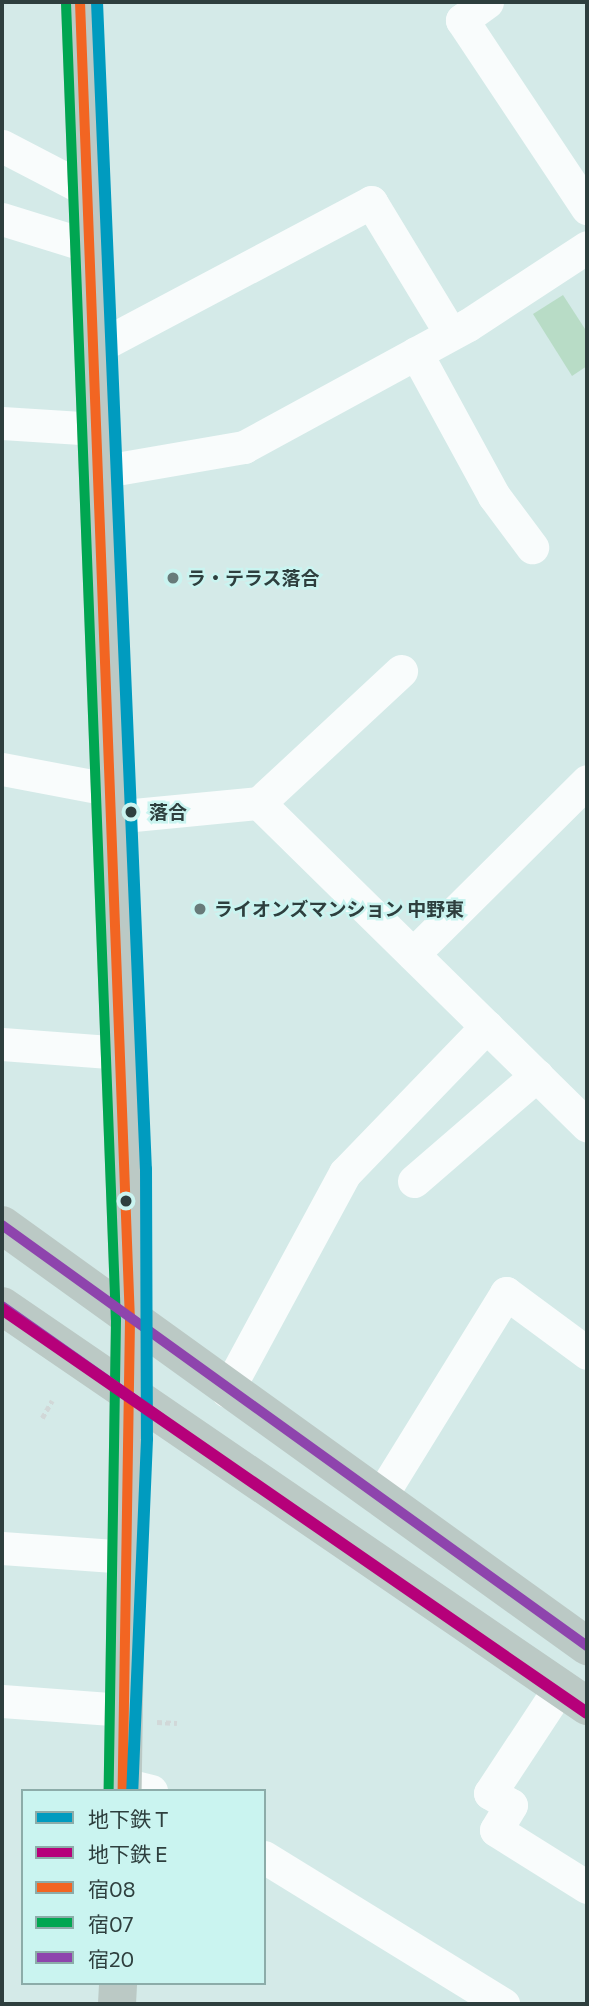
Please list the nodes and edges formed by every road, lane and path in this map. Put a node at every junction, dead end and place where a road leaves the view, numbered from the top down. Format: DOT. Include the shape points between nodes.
graph roads {
  1 [pos="80,2"];
  2 [pos="487,2"];
  3 [pos="2,146"];
  4 [pos="85,189"];
  5 [pos="587,208"];
  6 [pos="2,219"];
  7 [pos="89,246"];
  8 [pos="587,247"];
  9 [pos="451,334"];
  10 [pos="92,350"];
  11 [pos="416,353"];
  12 [pos="2,423"];
  13 [pos="97,429"];
  14 [pos="99,472"];
  15 [pos="532,547"];
  16 [pos="401,671"];
  17 [pos="2,769"];
  18 [pos="587,781"];
  19 [pos="259,803"];
  20 [pos="113,804"];
  21 [pos="413,954"];
  22 [pos="487,1026"];
  23 [pos="2,1044"];
  24 [pos="123,1054"];
  25 [pos="537,1075"];
  26 [pos="587,1125"];
  27 [pos="414,1181"];
  28 [pos="2,1225"];
  29 [pos="2,1306"];
  30 [pos="130,1320"];
  31 [pos="587,1353"];
  32 [pos="228,1391"];
  33 [pos="129,1396"];
  34 [pos="52,1401"];
  35 [pos="42,1418"];
  36 [pos="379,1499"];
  37 [pos="2,1548"];
  38 [pos="128,1557"];
  39 [pos="587,1646"];
  40 [pos="574,1697"];
  41 [pos="2,1701"];
  42 [pos="138,1716"];
  43 [pos="177,1723"];
  44 [pos="132,1788"];
  45 [pos="266,1858"];
  46 [pos="587,1887"];
  47 [pos="118,1985"];
  48 [pos="117,2004"];
  49 [pos="503,2004"];
  1 -- 4 [label="main road"];
  2 -- 5 [label="street" via="461,20"];
  3 -- 4 [label="street"];
  4 -- 7 [label="main road"];
  6 -- 7 [label="street"];
  7 -- 10 [label="main road"];
  8 -- 9 [label="street"];
  9 -- 10 [label="street" via="371,202"];
  9 -- 11 [label="street"];
  10 -- 13 [label="main road"];
  11 -- 14 [label="street" via="244,447"];
  11 -- 15 [label="street" via="494,496"];
  12 -- 13 [label="street"];
  13 -- 14 [label="main road"];
  14 -- 20 [label="main road"];
  16 -- 19 [label="street"];
  17 -- 20 [label="street"];
  18 -- 21 [label="street"];
  19 -- 20 [label="street"];
  19 -- 21 [label="street"];
  20 -- 24 [label="main road"];
  21 -- 22 [label="street"];
  22 -- 25 [label="street"];
  22 -- 32 [label="street" via="370,1143 316,1215"];
  23 -- 24 [label="street"];
  24 -- 30 [label="main road"];
  25 -- 26 [label="street"];
  25 -- 27 [label="street"];
  28 -- 30 [label="main road"];
  29 -- 33 [label="main road"];
  30 -- 32 [label="main road"];
  30 -- 33 [label="main road"];
  31 -- 36 [label="street" via="506,1293"];
  32 -- 36 [label="main road"];
  33 -- 38 [label="main road"];
  33 -- 40 [label="main road"];
  34 -- 35 [label="path"];
  36 -- 39 [label="main road"];
  37 -- 38 [label="street"];
  38 -- 42 [label="main road"];
  40 -- 46 [label="street" via="490,1793 511,1805 496,1830"];
  41 -- 42 [label="street"];
  42 -- 43 [label="path"];
  42 -- 44 [label="main road"];
  45 -- 49 [label="street"];
  47 -- 48 [label="main road"];
}
